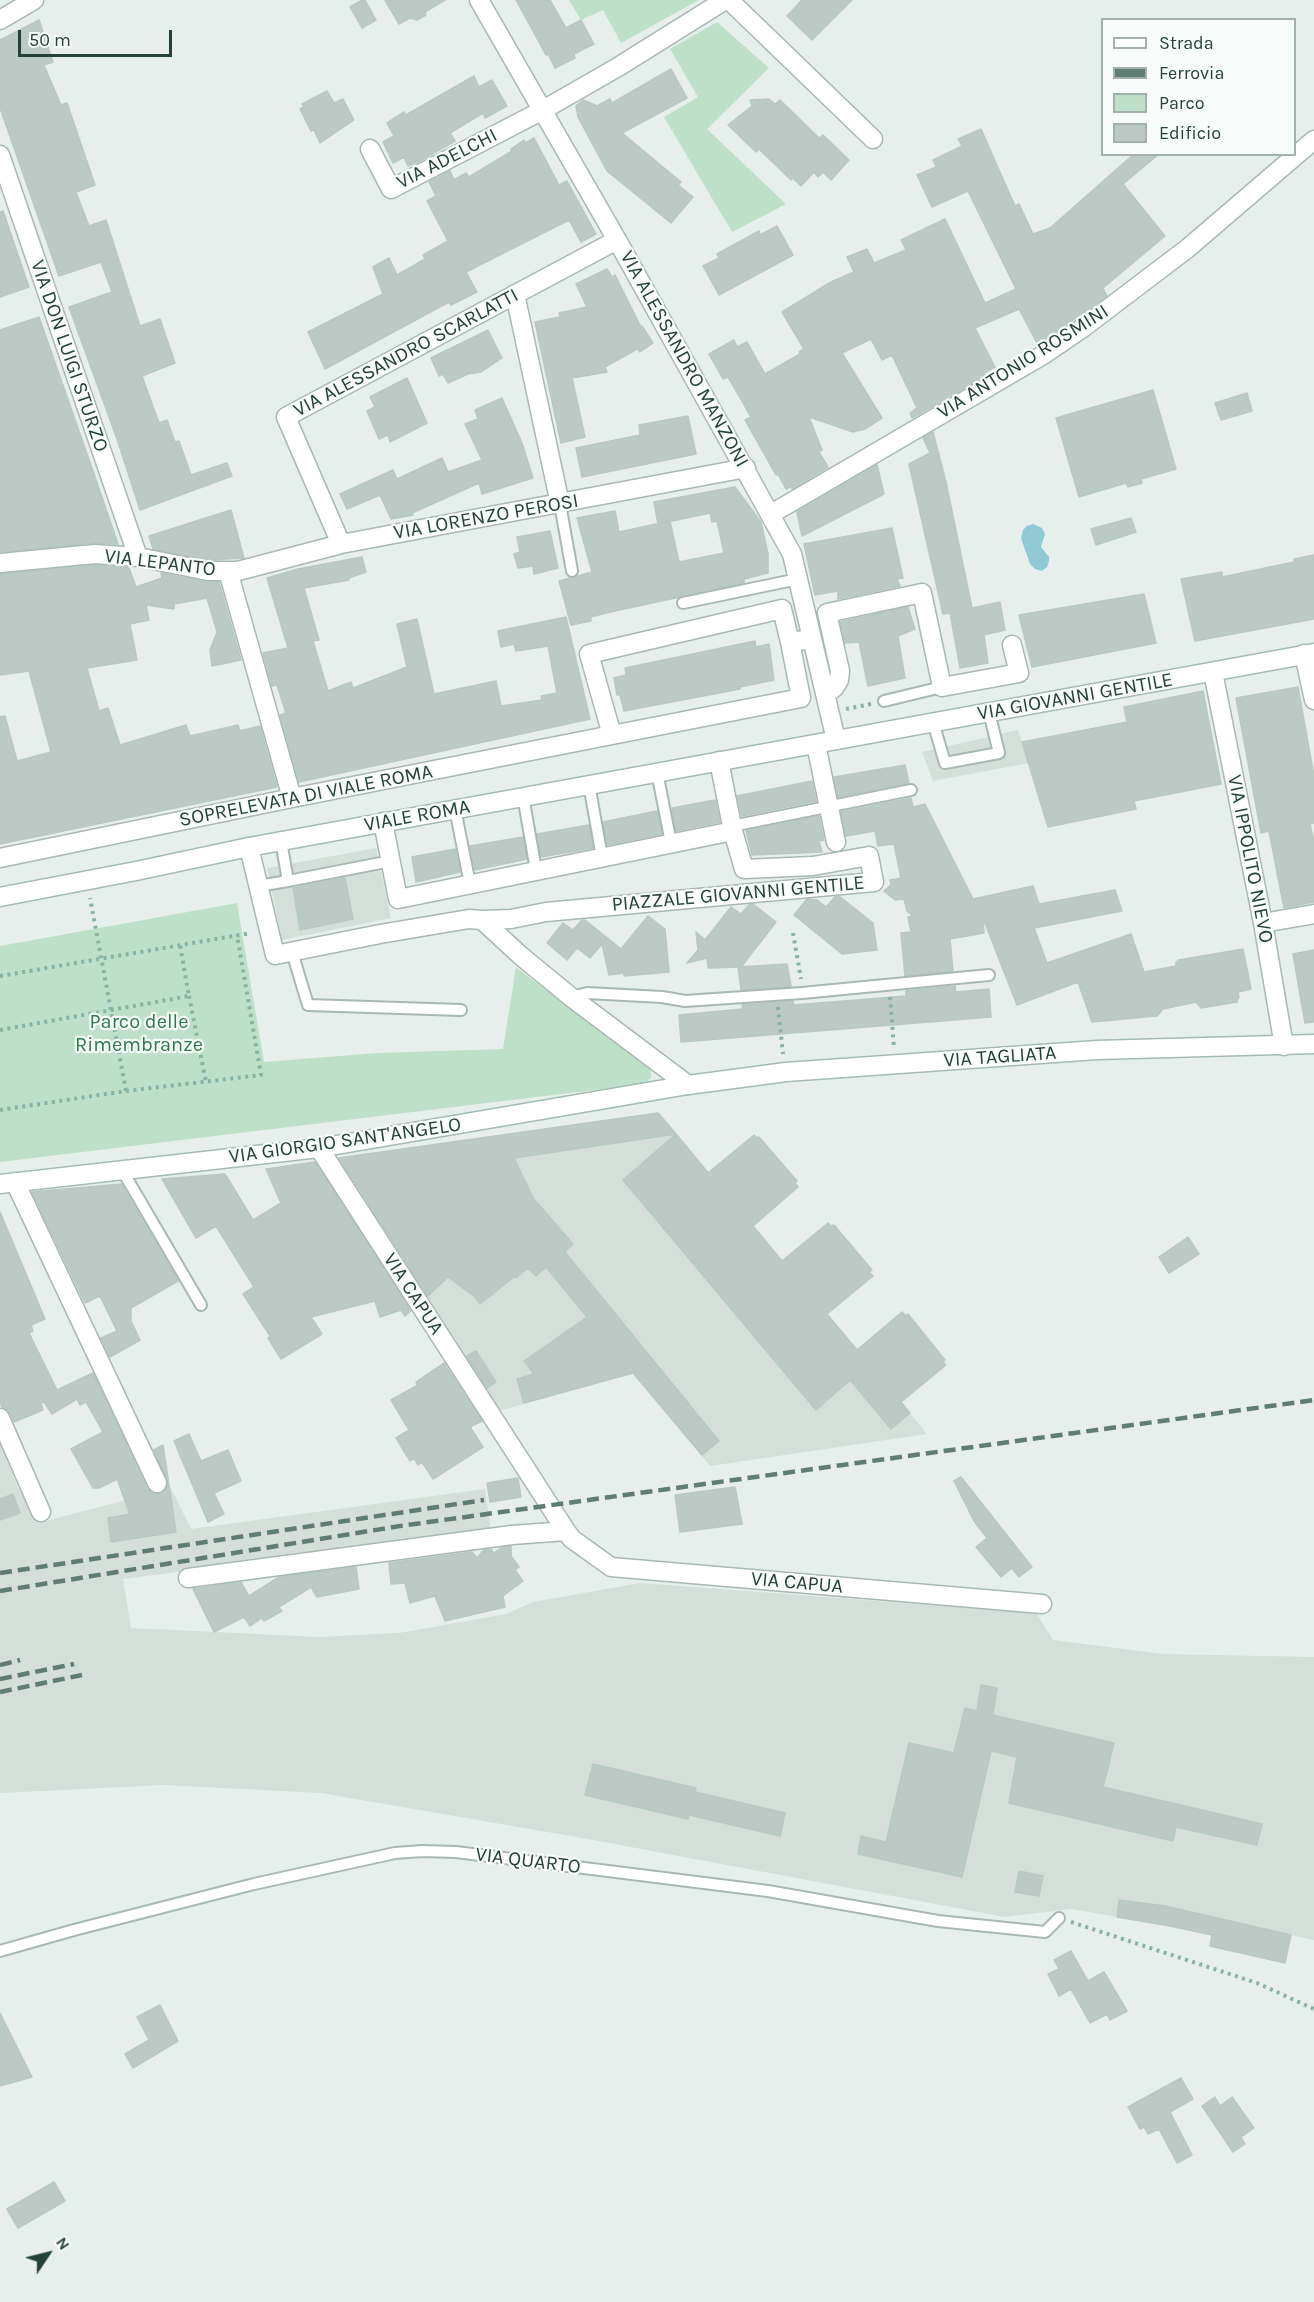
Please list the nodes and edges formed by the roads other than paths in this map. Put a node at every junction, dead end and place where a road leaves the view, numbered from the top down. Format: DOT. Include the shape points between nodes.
graph roads {
  1 [pos="34,0"];
  2 [pos="478,0"];
  3 [pos="727,0"];
  4 [pos="0,20"];
  5 [pos="543,110"];
  6 [pos="873,139"];
  7 [pos="1314,140"];
  8 [pos="369,149"];
  9 [pos="0,155"];
  10 [pos="1296,155"];
  11 [pos="1295,156"];
  12 [pos="617,240"];
  13 [pos="515,294"];
  14 [pos="746,468"];
  15 [pos="560,504"];
  16 [pos="771,514"];
  17 [pos="341,544"];
  18 [pos="138,557"];
  19 [pos="0,564"];
  20 [pos="228,571"];
  21 [pos="572,571"];
  22 [pos="798,579"];
  23 [pos="683,603"];
  24 [pos="812,639"];
  25 [pos="790,642"];
  26 [pos="1012,645"];
  27 [pos="1309,654"];
  28 [pos="1214,672"];
  29 [pos="942,687"];
  30 [pos="826,693"];
  31 [pos="1314,700"];
  32 [pos="884,701"];
  33 [pos="989,712"];
  34 [pos="933,722"];
  35 [pos="612,735"];
  36 [pos="836,740"];
  37 [pos="816,744"];
  38 [pos="719,761"];
  39 [pos="657,772"];
  40 [pos="589,784"];
  41 [pos="911,790"];
  42 [pos="524,796"];
  43 [pos="292,798"];
  44 [pos="829,806"];
  45 [pos="455,809"];
  46 [pos="383,822"];
  47 [pos="732,829"];
  48 [pos="281,841"];
  49 [pos="836,842"];
  50 [pos="671,843"];
  51 [pos="249,847"];
  52 [pos="602,857"];
  53 [pos="0,858"];
  54 [pos="391,861"];
  55 [pos="536,870"];
  56 [pos="288,881"];
  57 [pos="470,884"];
  58 [pos="258,886"];
  59 [pos="0,897"];
  60 [pos="1314,914"];
  61 [pos="482,920"];
  62 [pos="1263,923"];
  63 [pos="292,951"];
  64 [pos="989,975"];
  65 [pos="571,997"];
  66 [pos="461,1010"];
  67 [pos="1314,1044"];
  68 [pos="1284,1046"];
  69 [pos="688,1085"];
  70 [pos="319,1148"];
  71 [pos="122,1170"];
  72 [pos="7,1183"];
  73 [pos="201,1305"];
  74 [pos="0,1418"];
  75 [pos="157,1483"];
  76 [pos="41,1512"];
  77 [pos="566,1531"];
  78 [pos="188,1578"];
  79 [pos="1042,1604"];
  80 [pos="1059,1918"];
  81 [pos="0,1951"];
  1 -- 4 [label="street"];
  2 -- 5 [label="street, VIA ALESSANDRO MANZONI"];
  3 -- 5 [label="street"];
  3 -- 6 [label="street"];
  5 -- 8 [label="street, VIA ADELCHI" via="391,189"];
  5 -- 12 [label="street, VIA ALESSANDRO MANZONI"];
  7 -- 10 [label="street, VIA ANTONIO ROSMINI"];
  9 -- 18 [label="street, VIA DON LUIGI STURZO"];
  11 -- 16 [label="street, VIA ANTONIO ROSMINI" via="1188,248 1043,355"];
  12 -- 13 [label="street, VIA ALESSANDRO SCARLATTI"];
  12 -- 14 [label="street, VIA ALESSANDRO MANZONI"];
  13 -- 15 [label="street"];
  13 -- 17 [label="street, VIA ALESSANDRO SCARLATTI" via="286,417"];
  14 -- 15 [label="street, VIA LORENZO PEROSI"];
  14 -- 16 [label="street, VIA ALESSANDRO MANZONI"];
  15 -- 17 [label="street, VIA LORENZO PEROSI"];
  15 -- 21 [label="lane"];
  16 -- 22 [label="street, VIA ALESSANDRO MANZONI" via="792,554"];
  17 -- 20 [label="street, VIA LORENZO PEROSI"];
  18 -- 19 [label="street, VIA LEPANTO" via="95,554"];
  18 -- 20 [label="street, VIA LEPANTO" via="208,571"];
  20 -- 43 [label="street, VIA LEPANTO"];
  22 -- 23 [label="lane"];
  22 -- 24 [label="street, VIA ALESSANDRO MANZONI"];
  24 -- 25 [label="street"];
  24 -- 30 [label="street, VIA ALESSANDRO MANZONI"];
  25 -- 35 [label="street, SOPRELEVATA DI VIALE ROMA" via="801,698"];
  25 -- 35 [label="street" via="782,609 589,654"];
  26 -- 29 [label="street" via="1019,673"];
  27 -- 28 [label="street, VIA GIOVANNI GENTILE"];
  27 -- 31 [label="street"];
  28 -- 33 [label="street, VIA GIOVANNI GENTILE"];
  28 -- 62 [label="street, VIA IPPOLITO NIEVO"];
  29 -- 30 [label="street" via="922,594 827,613 840,680"];
  29 -- 32 [label="lane"];
  30 -- 36 [label="street, VIA ALESSANDRO MANZONI"];
  33 -- 34 [label="street, VIA GIOVANNI GENTILE"];
  33 -- 34 [label="lane" via="999,753 945,763"];
  34 -- 36 [label="street, VIA GIOVANNI GENTILE"];
  35 -- 43 [label="street, SOPRELEVATA DI VIALE ROMA"];
  36 -- 37 [label="street, VIALE ROMA"];
  37 -- 38 [label="street, VIALE ROMA"];
  37 -- 44 [label="street"];
  38 -- 39 [label="street, VIALE ROMA"];
  38 -- 47 [label="street, PIAZZALE GIOVANNI GENTILE"];
  39 -- 40 [label="street, VIALE ROMA"];
  39 -- 50 [label="lane"];
  40 -- 42 [label="street, VIALE ROMA"];
  40 -- 52 [label="lane"];
  41 -- 44 [label="lane"];
  42 -- 45 [label="street, VIALE ROMA"];
  42 -- 55 [label="lane"];
  43 -- 53 [label="street, SOPRELEVATA DI VIALE ROMA"];
  44 -- 47 [label="lane"];
  44 -- 49 [label="street"];
  45 -- 46 [label="street, VIALE ROMA"];
  45 -- 57 [label="lane"];
  46 -- 48 [label="street, VIALE ROMA"];
  46 -- 54 [label="street"];
  47 -- 50 [label="street"];
  47 -- 61 [label="street, PIAZZALE GIOVANNI GENTILE" via="744,869 813,866 869,856 874,882"];
  48 -- 51 [label="street, VIALE ROMA"];
  48 -- 56 [label="lane"];
  50 -- 52 [label="street"];
  51 -- 58 [label="street"];
  51 -- 59 [label="street, VIALE ROMA"];
  52 -- 55 [label="street"];
  54 -- 56 [label="lane"];
  54 -- 57 [label="street" via="399,899"];
  55 -- 57 [label="street"];
  56 -- 58 [label="lane"];
  58 -- 63 [label="street" via="275,955"];
  60 -- 62 [label="street"];
  61 -- 63 [label="street" via="380,933"];
  61 -- 65 [label="street"];
  62 -- 68 [label="street, VIA IPPOLITO NIEVO"];
  63 -- 66 [label="lane" via="308,1005"];
  64 -- 65 [label="lane" via="685,1001 587,993"];
  65 -- 69 [label="street"];
  67 -- 68 [label="street, VIA TAGLIATA"];
  68 -- 69 [label="street, VIA TAGLIATA" via="1097,1050 786,1072"];
  69 -- 70 [label="street, VIA GIORGIO SANT'ANGELO"];
  70 -- 71 [label="street, VIA GIORGIO SANT'ANGELO"];
  70 -- 77 [label="street, VIA CAPUA"];
  71 -- 72 [label="street, VIA GIORGIO SANT'ANGELO"];
  71 -- 73 [label="lane"];
  72 -- 75 [label="street"];
  74 -- 76 [label="street"];
  77 -- 78 [label="street"];
  77 -- 79 [label="street, VIA CAPUA" via="611,1567"];
  80 -- 81 [label="lane, VIA QUARTO" via="1045,1932 938,1921 768,1891 422,1851 395,1853 254,1884"];
}
